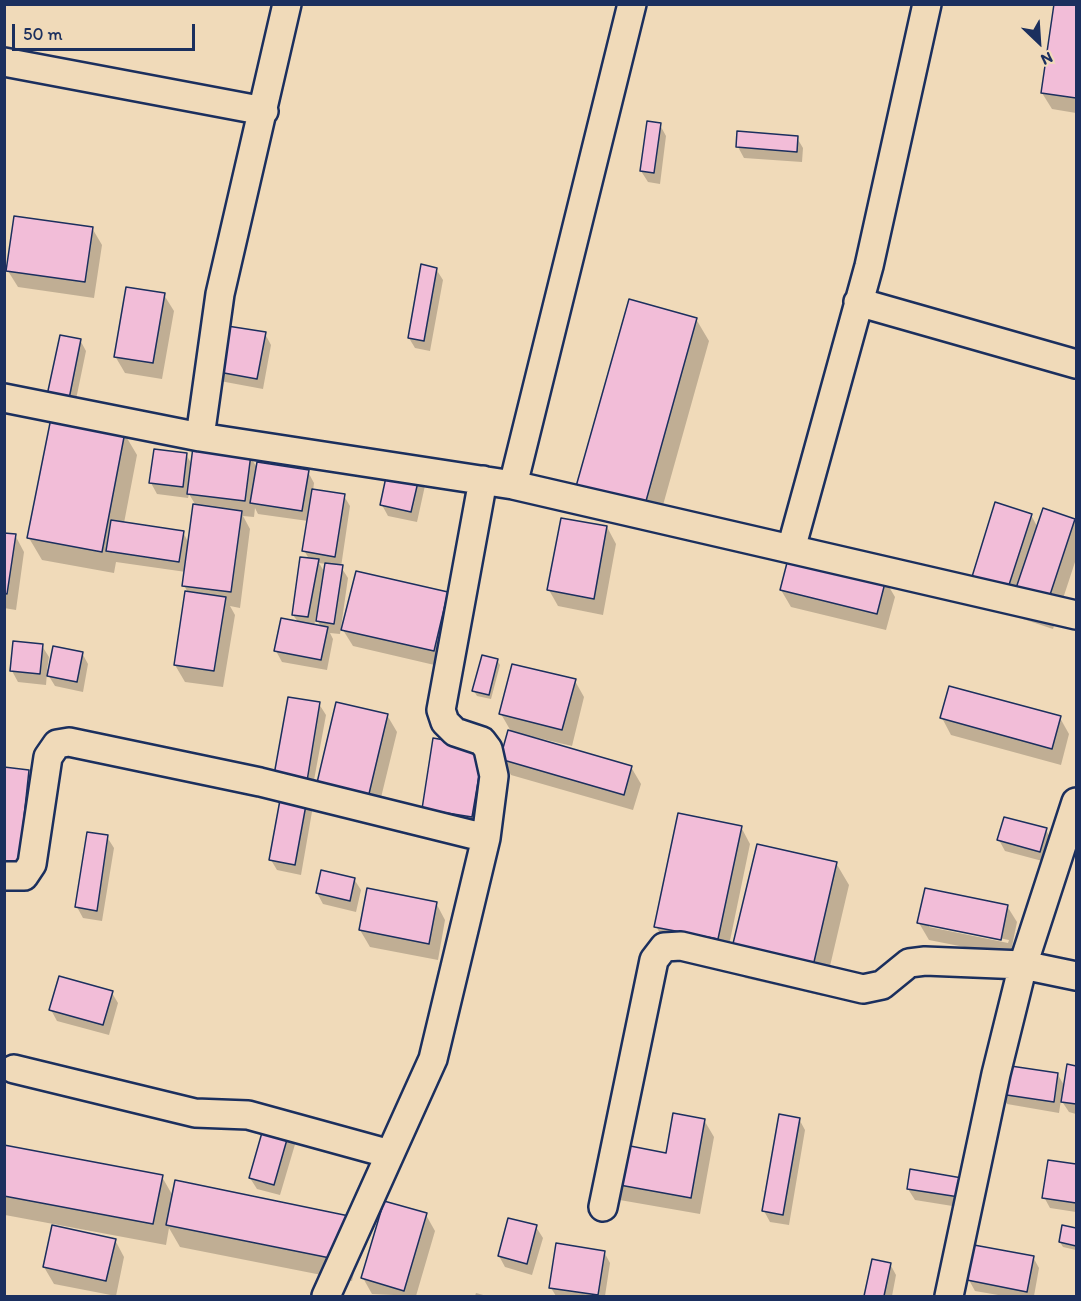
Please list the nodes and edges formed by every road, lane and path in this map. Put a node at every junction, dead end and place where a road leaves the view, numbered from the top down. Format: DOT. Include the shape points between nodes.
graph roads {
  1 [pos="287,4"];
  2 [pos="632,4"];
  3 [pos="927,4"];
  4 [pos="4,62"];
  5 [pos="264,111"];
  6 [pos="858,302"];
  7 [pos="1077,364"];
  8 [pos="4,398"];
  9 [pos="200,437"];
  10 [pos="483,480"];
  11 [pos="513,486"];
  12 [pos="791,549"];
  13 [pos="1077,615"];
  14 [pos="1077,802"];
  15 [pos="486,838"];
  16 [pos="4,876"];
  17 [pos="1023,965"];
  18 [pos="1077,976"];
  19 [pos="14,1069"];
  20 [pos="390,1154"];
  21 [pos="603,1207"];
  22 [pos="326,1296"];
  23 [pos="949,1296"];
  1 -- 5 [label="street"];
  2 -- 11 [label="street"];
  3 -- 6 [label="street"];
  4 -- 5 [label="street"];
  5 -- 9 [label="street" via="220,294"];
  6 -- 7 [label="street"];
  6 -- 12 [label="street"];
  8 -- 9 [label="street"];
  9 -- 10 [label="street"];
  10 -- 11 [label="street"];
  10 -- 15 [label="street" via="441,710 445,723 455,732 482,741 488,748 494,776"];
  11 -- 12 [label="street"];
  12 -- 13 [label="street"];
  14 -- 17 [label="street"];
  15 -- 16 [label="street" via="260,782 69,742 57,744 48,757 32,864 24,876"];
  15 -- 20 [label="street" via="433,1059"];
  17 -- 18 [label="street"];
  17 -- 21 [label="street" via="925,960 909,963 882,985 863,989 681,946 664,947 654,960"];
  17 -- 23 [label="street"];
  19 -- 20 [label="street" via="195,1113 248,1115"];
  20 -- 22 [label="street"];
}
